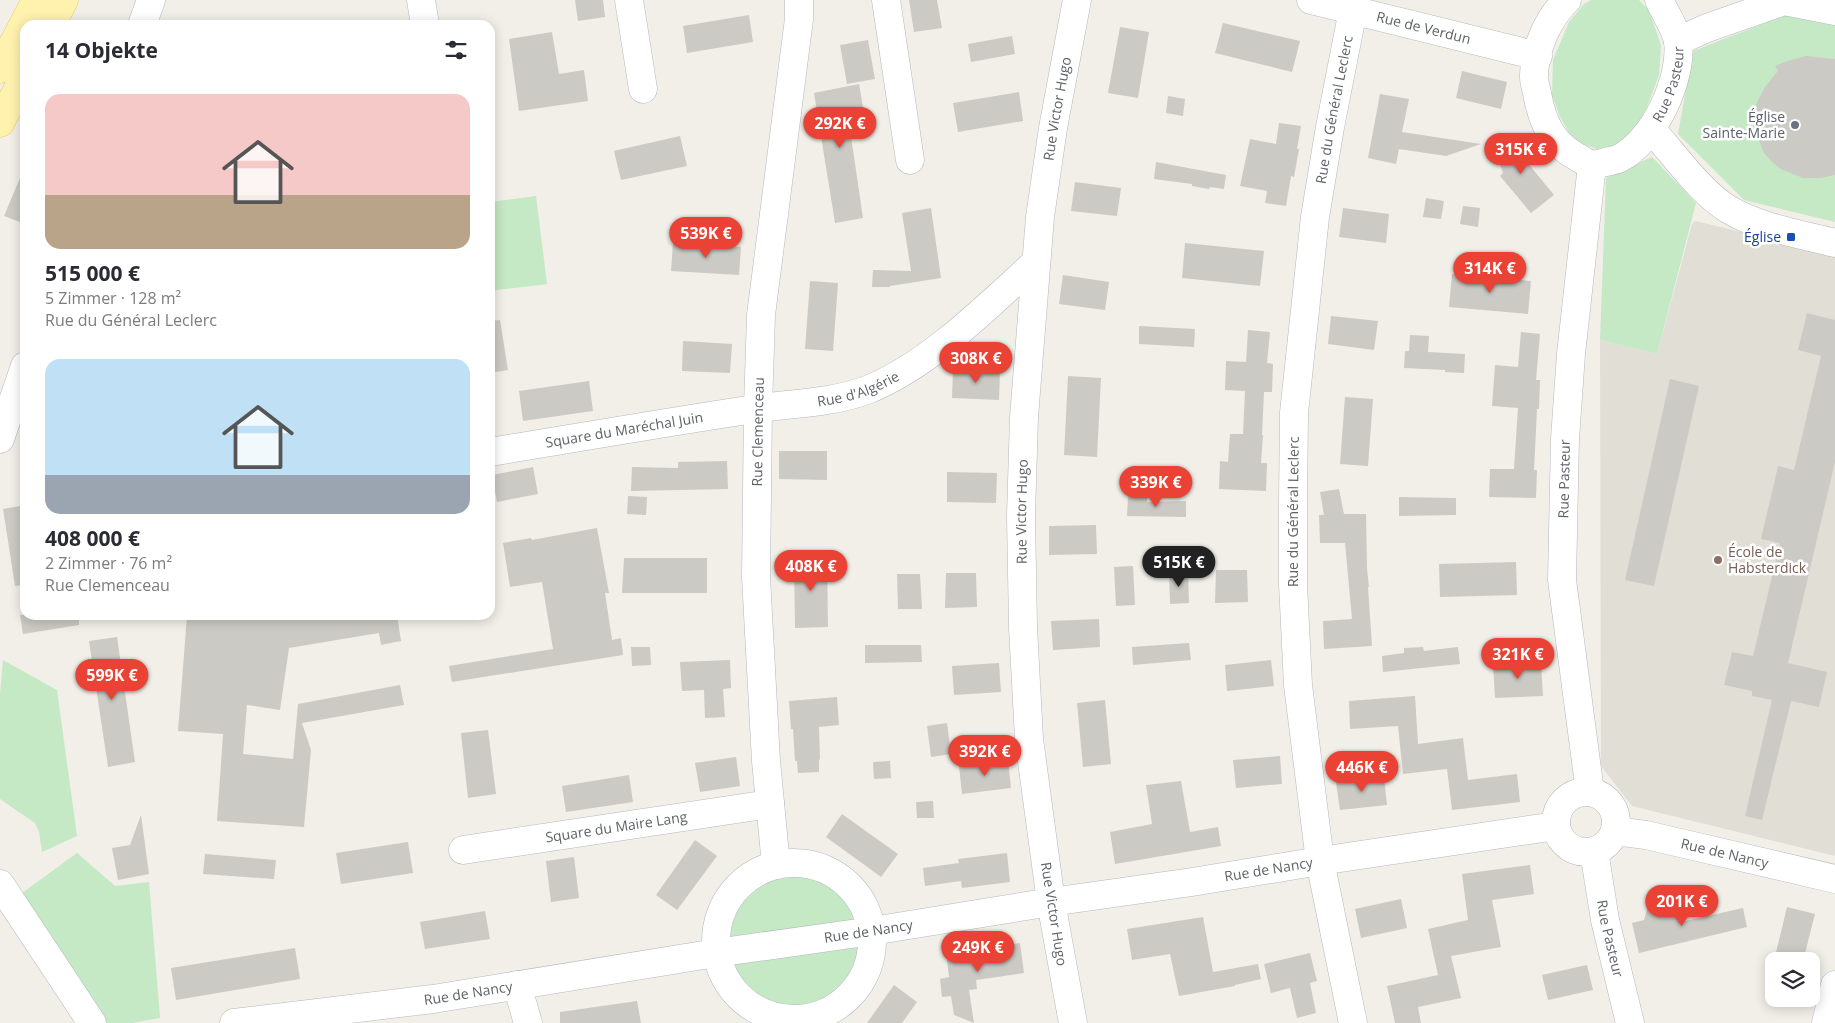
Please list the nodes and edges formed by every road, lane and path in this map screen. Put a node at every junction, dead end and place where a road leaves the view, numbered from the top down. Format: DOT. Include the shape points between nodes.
graph roads {
  1 [pos="36,0"];
  2 [pos="64,0"];
  3 [pos="151,0"];
  4 [pos="421,0"];
  5 [pos="629,0"];
  6 [pos="799,0"];
  7 [pos="886,0"];
  8 [pos="1077,0"];
  9 [pos="1311,0"];
  10 [pos="1567,0"];
  11 [pos="1659,0"];
  12 [pos="1784,1"];
  13 [pos="1353,5"];
  14 [pos="1835,11"];
  15 [pos="26,20"];
  16 [pos="54,20"];
  17 [pos="144,20"];
  18 [pos="424,20"];
  19 [pos="20,31"];
  20 [pos="1678,41"];
  21 [pos="1538,56"];
  22 [pos="0,69"];
  23 [pos="20,85"];
  24 [pos="643,89"];
  25 [pos="0,123"];
  26 [pos="1651,129"];
  27 [pos="910,160"];
  28 [pos="1592,165"];
  29 [pos="1835,243"];
  30 [pos="1036,262"];
  31 [pos="20,381"];
  32 [pos="758,408"];
  33 [pos="0,439"];
  34 [pos="495,451"];
  35 [pos="1590,792"];
  36 [pos="770,804"];
  37 [pos="1556,826"];
  38 [pos="1615,831"];
  39 [pos="463,850"];
  40 [pos="1594,851"];
  41 [pos="1320,861"];
  42 [pos="776,865"];
  43 [pos="1835,878"];
  44 [pos="0,884"];
  45 [pos="1051,902"];
  46 [pos="872,931"];
  47 [pos="716,953"];
  48 [pos="517,985"];
  49 [pos="1835,985"];
  50 [pos="1066,990"];
  51 [pos="299,1019"];
  52 [pos="92,1023"];
  53 [pos="234,1023"];
  54 [pos="528,1023"];
  55 [pos="1051,1023"];
  56 [pos="1073,1023"];
  57 [pos="1352,1023"];
  58 [pos="1630,1023"];
  59 [pos="1826,1023"];
  1 -- 15 [label="main road"];
  2 -- 16 [label="main road"];
  3 -- 17 [label="street"];
  4 -- 18 [label="street"];
  5 -- 24 [label="street"];
  6 -- 32 [label="street, Rue Clemenceau" via="761,315"];
  7 -- 27 [label="street"];
  8 -- 30 [label="street, Rue Victor Hugo" via="1053,128"];
  9 -- 13 [label="street, Rue de Verdun"];
  10 -- 21 [label="street" via="1546,30"];
  11 -- 20 [label="street, Rue Pasteur"];
  12 -- 14 [label="street"];
  12 -- 20 [label="street"];
  13 -- 21 [label="street, Rue de Verdun"];
  13 -- 41 [label="street, Rue du Général Leclerc" via="1315,217 1294,412 1293,584 1298,686"];
  19 -- 22 [label="main road"];
  20 -- 26 [label="street, Rue Pasteur" via="1677,66 1670,92"];
  21 -- 28 [label="street" via="1534,75 1540,109 1551,135 1567,152"];
  23 -- 25 [label="main road"];
  26 -- 28 [label="street, Rue Pasteur" via="1620,158"];
  26 -- 29 [label="street" via="1708,193 1729,210 1771,227"];
  28 -- 35 [label="street, Rue Pasteur" via="1565,429 1562,580"];
  30 -- 32 [label="street, Rue d'Algérie" via="965,326 902,372 867,390 827,401"];
  30 -- 45 [label="street, Rue Victor Hugo" via="1024,417 1021,516 1023,627 1029,739"];
  31 -- 33 [label="street"];
  32 -- 34 [label="street, Square du Maréchal Juin"];
  32 -- 36 [label="street, Rue Clemenceau" via="756,577"];
  35 -- 37 [label="street" via="1572,795 1565,801 1559,808"];
  35 -- 38 [label="street" via="1599,794 1612,806 1616,814"];
  36 -- 39 [label="street, Square du Maire Lang"];
  36 -- 42 [label="street, Rue Clemenceau"];
  37 -- 40 [label="street" via="1559,836 1570,847 1584,852"];
  37 -- 41 [label="street, Rue de Nancy"];
  38 -- 40 [label="street" via="1604,847"];
  38 -- 43 [label="street, Rue de Nancy" via="1646,835"];
  40 -- 58 [label="street, Rue Pasteur" via="1605,920"];
  41 -- 45 [label="street, Rue de Nancy"];
  41 -- 57 [label="street, Rue du Général Leclerc"];
  42 -- 46 [label="street" via="805,864 838,876 855,891 866,910"];
  42 -- 47 [label="street" via="754,873 736,888 723,907 716,930"];
  44 -- 52 [label="street"];
  45 -- 46 [label="street, Rue de Nancy"];
  45 -- 50 [label="street, Rue Victor Hugo"];
  46 -- 47 [label="street, Rue de Nancy"];
  46 -- 47 [label="street" via="871,955 863,978 848,998 828,1012 804,1019 780,1018 757,1011 738,996 724,976"];
  47 -- 48 [label="street, Rue de Nancy"];
  48 -- 51 [label="street, Rue de Nancy"];
  48 -- 54 [label="street"];
  49 -- 59 [label="street"];
  50 -- 55 [label="street"];
  50 -- 56 [label="street, Rue Victor Hugo"];
  51 -- 53 [label="street, Rue de Nancy"];
}
